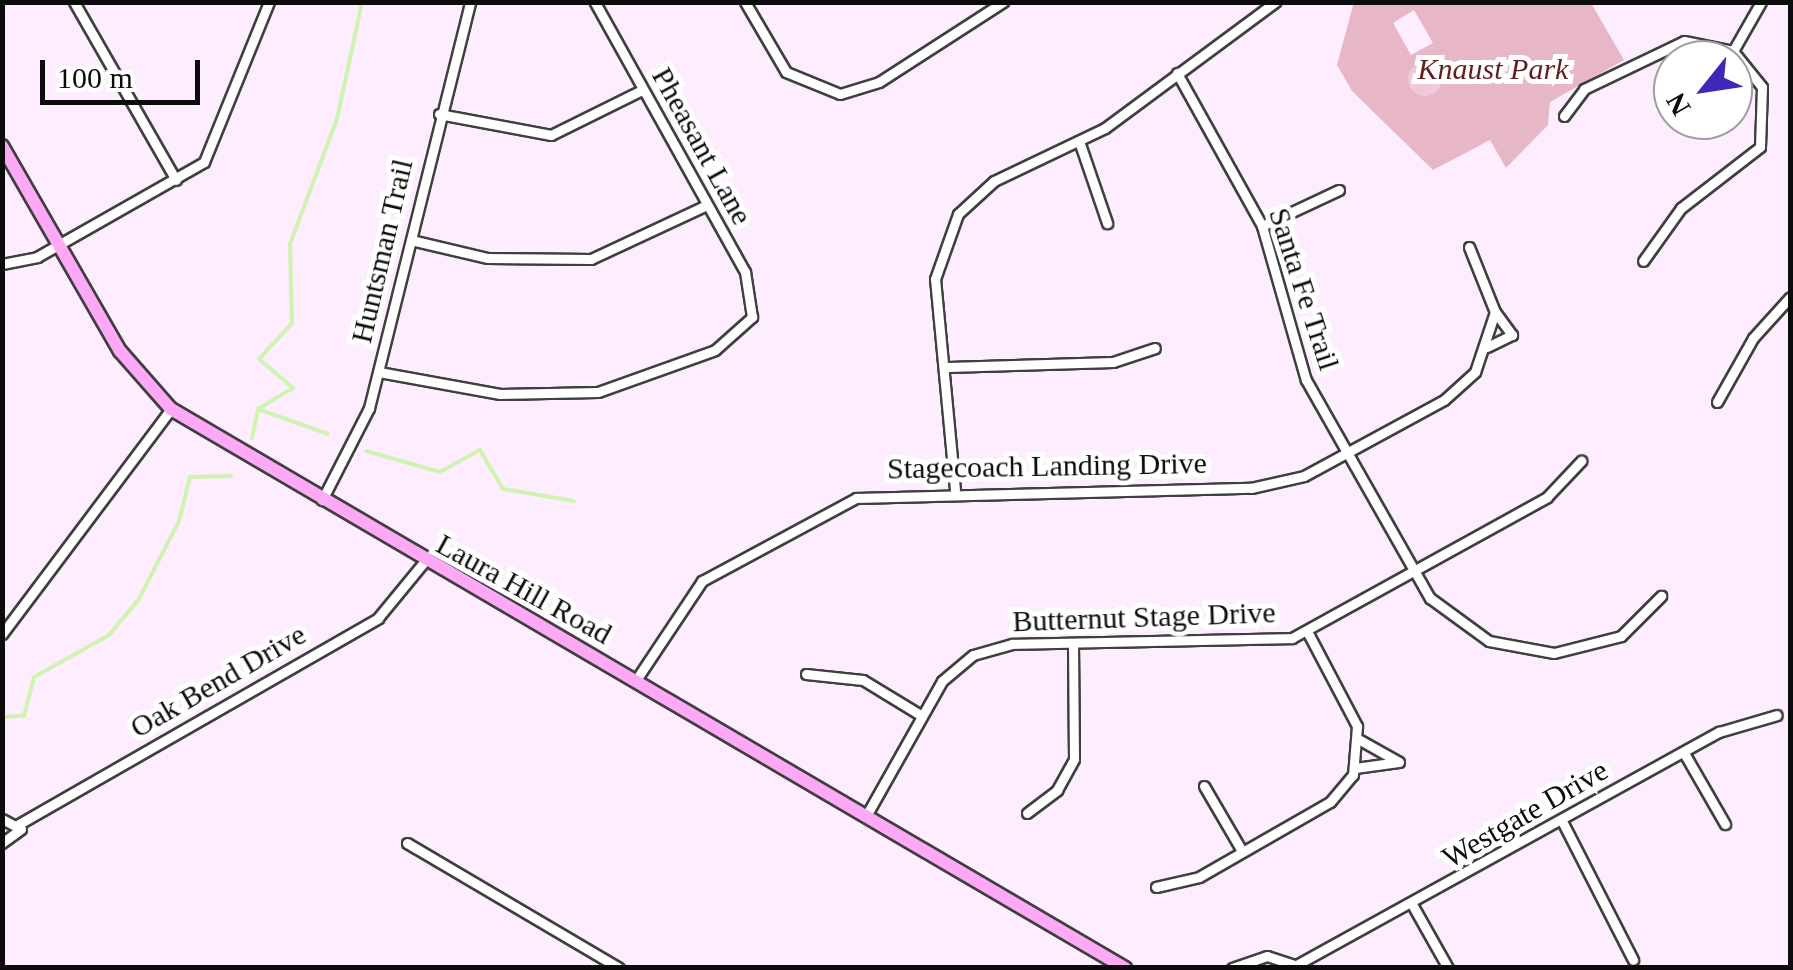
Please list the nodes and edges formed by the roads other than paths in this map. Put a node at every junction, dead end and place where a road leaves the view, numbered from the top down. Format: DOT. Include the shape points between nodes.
graph roads {
  1 [pos="74,2"];
  2 [pos="268,2"];
  3 [pos="470,2"];
  4 [pos="594,2"];
  5 [pos="745,2"];
  6 [pos="1003,2"];
  7 [pos="1275,2"];
  8 [pos="1761,2"];
  9 [pos="1739,40"];
  10 [pos="1653,52"];
  11 [pos="1177,74"];
  12 [pos="1753,81"];
  13 [pos="642,90"];
  14 [pos="439,114"];
  15 [pos="1564,116"];
  16 [pos="1079,141"];
  17 [pos="2,146"];
  18 [pos="176,180"];
  19 [pos="1339,190"];
  20 [pos="706,205"];
  21 [pos="1107,223"];
  22 [pos="1262,226"];
  23 [pos="411,240"];
  24 [pos="59,246"];
  25 [pos="1469,248"];
  26 [pos="1643,260"];
  27 [pos="2,264"];
  28 [pos="1790,298"];
  29 [pos="1495,312"];
  30 [pos="1155,348"];
  31 [pos="1486,348"];
  32 [pos="948,367"];
  33 [pos="379,372"];
  34 [pos="1717,402"];
  35 [pos="171,408"];
  36 [pos="1346,454"];
  37 [pos="1581,461"];
  38 [pos="955,490"];
  39 [pos="321,502"];
  40 [pos="424,562"];
  41 [pos="1413,574"];
  42 [pos="1660,596"];
  43 [pos="1308,632"];
  44 [pos="2,634"];
  45 [pos="1073,644"];
  46 [pos="806,674"];
  47 [pos="636,680"];
  48 [pos="1777,715"];
  49 [pos="922,716"];
  50 [pos="1360,740"];
  51 [pos="1684,753"];
  52 [pos="1355,768"];
  53 [pos="1204,786"];
  54 [pos="1027,812"];
  55 [pos="866,816"];
  56 [pos="2,819"];
  57 [pos="1562,821"];
  58 [pos="19,824"];
  59 [pos="1725,824"];
  60 [pos="2,842"];
  61 [pos="406,842"];
  62 [pos="1242,851"];
  63 [pos="1156,888"];
  64 [pos="1414,906"];
  65 [pos="1634,960"];
  66 [pos="1301,967"];
  67 [pos="619,968"];
  68 [pos="1125,968"];
  69 [pos="1232,968"];
  70 [pos="1291,968"];
  71 [pos="1448,968"];
  1 -- 18 [label="street"];
  2 -- 18 [label="street" via="210,155"];
  3 -- 14 [label="street, Huntsman Trail"];
  4 -- 13 [label="street, Pheasant Lane"];
  5 -- 6 [label="street" via="786,72 840,94 911,64"];
  7 -- 11 [label="street"];
  8 -- 9 [label="street"];
  10 -- 15 [label="street" via="1584,89"];
  11 -- 16 [label="street"];
  11 -- 22 [label="street, Santa Fe Trail"];
  12 -- 26 [label="street" via="1766,101 1760,147 1682,208"];
  13 -- 14 [label="street" via="551,135"];
  13 -- 20 [label="street, Pheasant Lane"];
  14 -- 23 [label="street, Huntsman Trail"];
  16 -- 21 [label="street"];
  16 -- 32 [label="street" via="994,181 958,214 935,280"];
  17 -- 24 [label="main road, Laura Hill Road"];
  18 -- 24 [label="street"];
  19 -- 22 [label="street"];
  20 -- 23 [label="street" via="621,250 576,260 488,258"];
  20 -- 33 [label="street, Pheasant Lane" via="745,272 752,317 714,350 598,392 500,394"];
  22 -- 36 [label="street, Santa Fe Trail" via="1306,380"];
  23 -- 33 [label="street, Huntsman Trail"];
  24 -- 27 [label="street"];
  24 -- 35 [label="main road, Laura Hill Road" via="120,351"];
  25 -- 29 [label="street, Stagecoach Landing Drive"];
  28 -- 34 [label="street" via="1754,338"];
  29 -- 31 [label="street, Stagecoach Landing Drive"];
  29 -- 31 [label="street, Stagecoach Landing Drive" via="1512,335"];
  30 -- 32 [label="street" via="1113,362"];
  31 -- 36 [label="street, Stagecoach Landing Drive" via="1460,388"];
  32 -- 38 [label="street"];
  33 -- 39 [label="street, Huntsman Trail"];
  35 -- 39 [label="main road, Laura Hill Road"];
  35 -- 44 [label="street"];
  36 -- 38 [label="street, Stagecoach Landing Drive" via="1304,476 1251,488"];
  36 -- 41 [label="street, Santa Fe Trail"];
  37 -- 41 [label="street, Butternut Stage Drive" via="1548,497"];
  38 -- 47 [label="street, Stagecoach Landing Drive" via="836,504 715,572 682,603"];
  39 -- 40 [label="main road, Laura Hill Road"];
  40 -- 47 [label="main road, Laura Hill Road"];
  40 -- 58 [label="street, Oak Bend Drive" via="378,618"];
  41 -- 42 [label="street, Santa Fe Trail" via="1468,630 1533,653 1620,636"];
  41 -- 43 [label="street, Butternut Stage Drive"];
  43 -- 45 [label="street, Butternut Stage Drive"];
  43 -- 50 [label="street"];
  45 -- 49 [label="street, Butternut Stage Drive" via="973,654 942,681"];
  45 -- 54 [label="street" via="1074,759 1056,790"];
  46 -- 49 [label="street" via="863,680"];
  47 -- 55 [label="main road, Laura Hill Road"];
  48 -- 51 [label="street, Westgate Drive" via="1734,725"];
  49 -- 55 [label="street, Butternut Stage Drive"];
  50 -- 52 [label="street"];
  50 -- 52 [label="street" via="1399,762"];
  51 -- 57 [label="street, Westgate Drive"];
  51 -- 59 [label="street"];
  52 -- 62 [label="street" via="1330,802"];
  53 -- 62 [label="street"];
  55 -- 68 [label="main road, Laura Hill Road"];
  56 -- 58 [label="street"];
  57 -- 64 [label="street, Westgate Drive"];
  57 -- 65 [label="street"];
  58 -- 60 [label="street, Oak Bend Drive" via="19,838"];
  61 -- 67 [label="street"];
  62 -- 63 [label="street"];
  64 -- 66 [label="street, Westgate Drive"];
  64 -- 71 [label="street"];
  66 -- 69 [label="street" via="1267,956"];
  66 -- 70 [label="street, Westgate Drive"];
}
